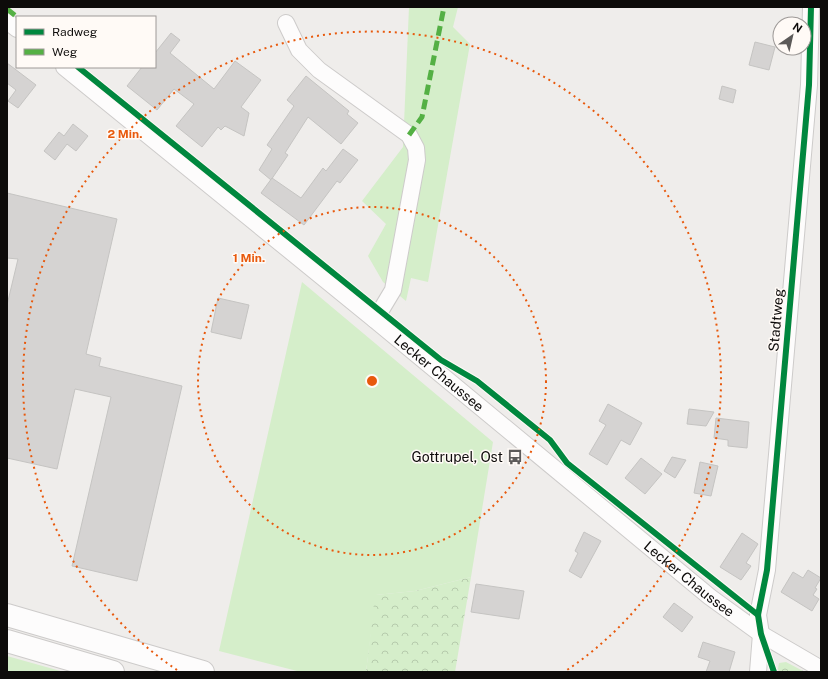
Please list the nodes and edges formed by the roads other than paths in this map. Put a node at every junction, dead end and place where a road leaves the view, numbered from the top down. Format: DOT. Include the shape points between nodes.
graph roads {
  1 [pos="811,7"];
  2 [pos="7,21"];
  3 [pos="286,23"];
  4 [pos="16,28"];
  5 [pos="65,68"];
  6 [pos="375,320"];
  7 [pos="7,615"];
  8 [pos="761,634"];
  9 [pos="7,641"];
  10 [pos="821,669"];
  11 [pos="113,672"];
  12 [pos="203,672"];
  13 [pos="758,672"];
  1 -- 8 [label="street, Stadtweg" via="809,85 774,491 767,570 758,615"];
  2 -- 4 [label="street"];
  3 -- 6 [label="street" via="299,50 319,70 409,135 416,148 417,160 393,290"];
  5 -- 6 [label="street, Lecker Chaussee"];
  6 -- 8 [label="street, Lecker Chaussee" via="710,597"];
  7 -- 12 [label="highway"];
  8 -- 10 [label="street, Lecker Chaussee"];
  8 -- 13 [label="street, Stadtweg"];
  9 -- 11 [label="highway"];
}
